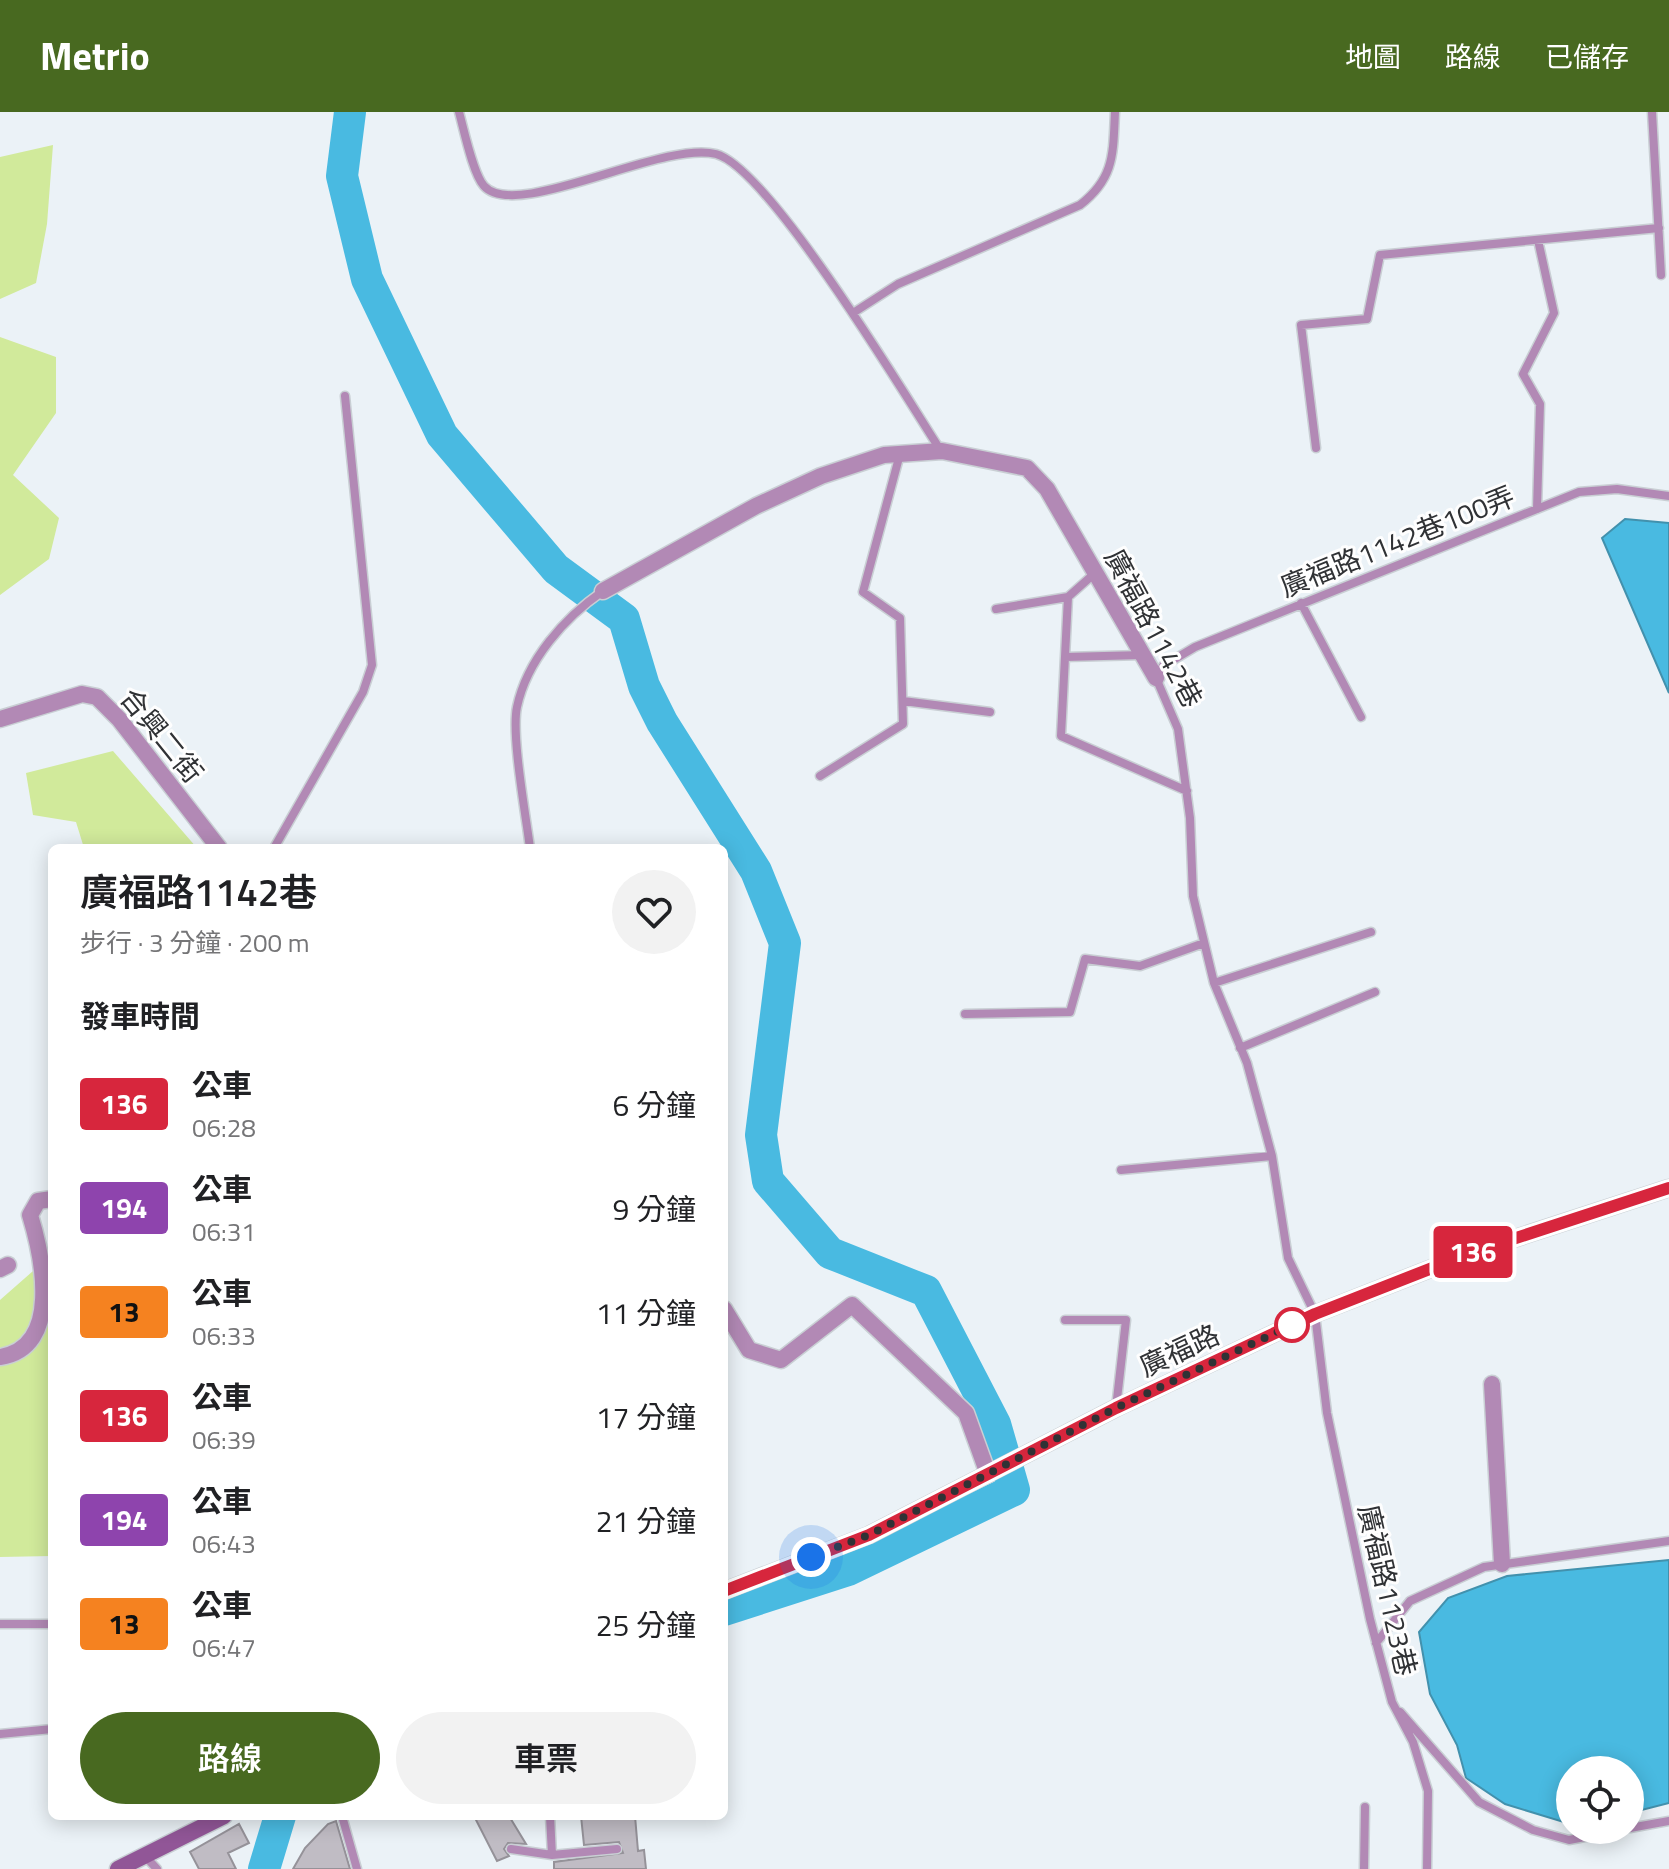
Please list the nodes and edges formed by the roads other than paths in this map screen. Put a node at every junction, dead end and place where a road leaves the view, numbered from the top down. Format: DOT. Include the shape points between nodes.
graph roads {
  1 [pos="459,112"];
  2 [pos="1115,112"];
  3 [pos="1652,112"];
  4 [pos="1659,228"];
  5 [pos="1538,240"];
  6 [pos="1661,275"];
  7 [pos="853,313"];
  8 [pos="345,396"];
  9 [pos="1316,448"];
  10 [pos="942,451"];
  11 [pos="900,454"];
  12 [pos="1669,496"];
  13 [pos="1537,509"];
  14 [pos="1095,572"];
  15 [pos="603,591"];
  16 [pos="1068,597"];
  17 [pos="1301,603"];
  18 [pos="996,609"];
  19 [pos="1143,655"];
  20 [pos="1065,657"];
  21 [pos="1156,678"];
  22 [pos="903,701"];
  23 [pos="990,712"];
  24 [pos="1361,717"];
  25 [pos="0,719"];
  26 [pos="820,776"];
  27 [pos="1187,791"];
  28 [pos="216,844"];
  29 [pos="276,844"];
  30 [pos="530,844"];
  31 [pos="1371,932"];
  32 [pos="1204,943"];
  33 [pos="1214,983"];
  34 [pos="1375,992"];
  35 [pos="965,1014"];
  36 [pos="1240,1048"];
  37 [pos="1272,1156"];
  38 [pos="1121,1170"];
  39 [pos="1669,1188"];
  40 [pos="48,1200"];
  41 [pos="1315,1314"];
  42 [pos="728,1316"];
  43 [pos="1065,1320"];
  44 [pos="0,1357"];
  45 [pos="1492,1384"];
  46 [pos="1116,1408"];
  47 [pos="989,1473"];
  48 [pos="1669,1541"];
  49 [pos="1502,1564"];
  50 [pos="728,1589"];
  51 [pos="0,1624"];
  52 [pos="48,1624"];
  53 [pos="1376,1643"];
  54 [pos="1392,1702"];
  55 [pos="48,1729"];
  56 [pos="0,1734"];
  57 [pos="1365,1807"];
  58 [pos="216,1820"];
  59 [pos="343,1820"];
  60 [pos="550,1820"];
  61 [pos="1669,1821"];
  62 [pos="1644,1825"];
  63 [pos="1556,1836"];
  64 [pos="511,1849"];
  65 [pos="617,1849"];
  66 [pos="552,1855"];
  67 [pos="145,1856"];
  68 [pos="118,1869"];
  69 [pos="157,1869"];
  70 [pos="357,1869"];
  71 [pos="1364,1869"];
  72 [pos="1427,1869"];
  1 -- 7 [label="lane" via="482,184 496,196 523,197 659,158 700,151 720,155 740,167"];
  2 -- 7 [label="lane" via="1113,151 1099,191 1080,205 898,284"];
  3 -- 4 [label="lane"];
  4 -- 5 [label="lane"];
  4 -- 6 [label="lane"];
  5 -- 9 [label="lane" via="1380,255 1367,319 1301,325"];
  5 -- 13 [label="lane" via="1554,313 1523,374 1540,404"];
  7 -- 10 [label="lane"];
  8 -- 29 [label="lane" via="372,665 363,692"];
  10 -- 11 [label="street, 廣福路1142巷"];
  10 -- 14 [label="street, 廣福路1142巷" via="1027,468 1047,489"];
  11 -- 15 [label="street, 廣福路1142巷" via="821,476"];
  11 -- 22 [label="lane" via="863,592 900,618"];
  12 -- 13 [label="lane, 廣福路1142巷100弄" via="1617,489 1579,492"];
  13 -- 17 [label="lane, 廣福路1142巷100弄"];
  14 -- 16 [label="lane"];
  14 -- 19 [label="street, 廣福路1142巷"];
  15 -- 30 [label="lane" via="547,642 517,708"];
  16 -- 18 [label="lane"];
  16 -- 20 [label="lane"];
  17 -- 21 [label="lane, 廣福路1142巷100弄" via="1195,647 1163,666"];
  17 -- 24 [label="lane"];
  19 -- 20 [label="lane"];
  19 -- 21 [label="street, 廣福路1142巷"];
  20 -- 27 [label="lane" via="1061,736"];
  21 -- 27 [label="lane, 廣福路1142巷" via="1178,729"];
  22 -- 23 [label="lane"];
  22 -- 26 [label="lane" via="903,724"];
  25 -- 28 [label="street, 合興二街" via="82,694 97,697"];
  27 -- 32 [label="lane, 廣福路1142巷" via="1193,896"];
  31 -- 33 [label="lane"];
  32 -- 33 [label="lane, 廣福路1142巷"];
  32 -- 35 [label="lane" via="1140,966 1085,959 1070,1012"];
  33 -- 36 [label="lane, 廣福路1142巷"];
  34 -- 36 [label="lane"];
  36 -- 37 [label="lane, 廣福路1142巷"];
  37 -- 38 [label="lane"];
  37 -- 41 [label="lane, 廣福路1142巷" via="1288,1258"];
  39 -- 41 [label="street, 廣福路" via="1473,1252"];
  40 -- 44 [label="street" via="38,1201 30,1215 42,1253 40,1320 32,1342 17,1355"];
  41 -- 46 [label="street, 廣福路"];
  41 -- 53 [label="lane, 廣福路1123巷" via="1327,1413"];
  42 -- 47 [label="street" via="749,1350 781,1360 852,1305 966,1413"];
  43 -- 46 [label="lane" via="1126,1320"];
  45 -- 49 [label="street"];
  46 -- 47 [label="street, 廣福路"];
  47 -- 50 [label="street, 廣福路" via="869,1535"];
  48 -- 49 [label="lane"];
  49 -- 53 [label="lane" via="1410,1601"];
  51 -- 52 [label="lane"];
  53 -- 54 [label="lane, 廣福路1123巷"];
  54 -- 63 [label="lane" via="1479,1802"];
  54 -- 72 [label="lane, 廣福路1123巷" via="1413,1742 1428,1791"];
  55 -- 56 [label="lane"];
  57 -- 71 [label="lane"];
  58 -- 67 [label="street"];
  59 -- 70 [label="lane"];
  60 -- 66 [label="lane"];
  61 -- 62 [label="lane"];
  64 -- 66 [label="lane"];
  65 -- 66 [label="lane"];
  67 -- 68 [label="street"];
  67 -- 69 [label="lane"];
}
